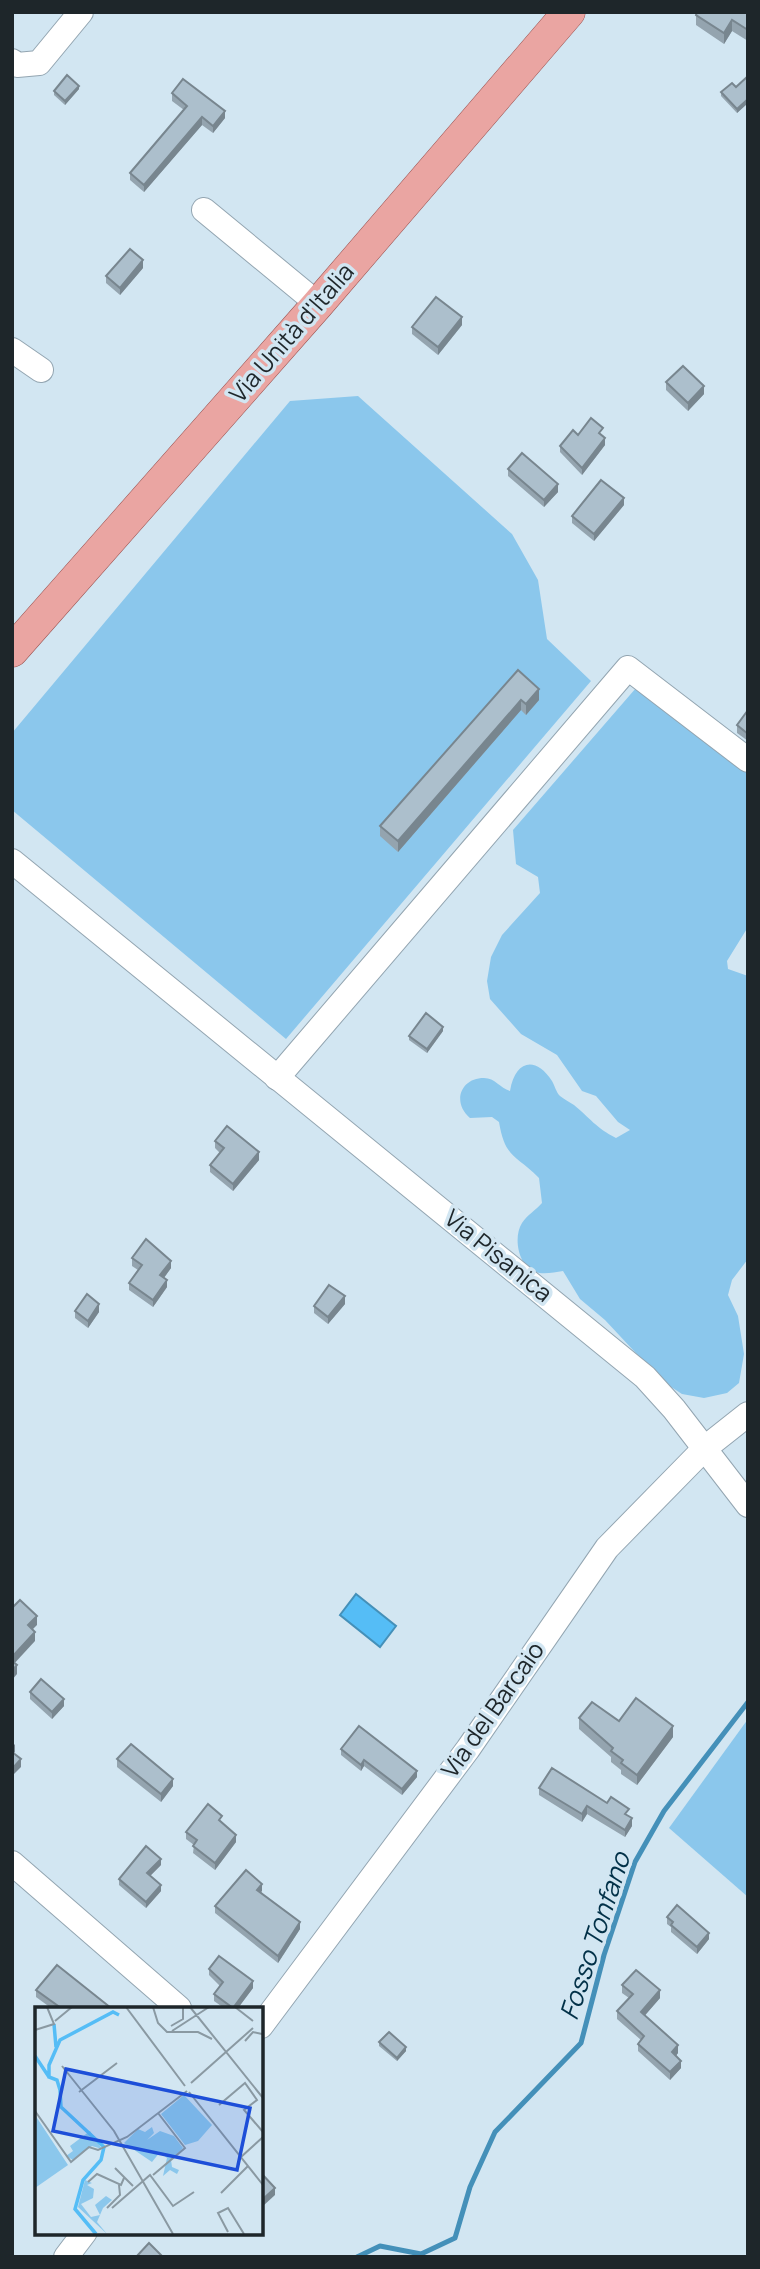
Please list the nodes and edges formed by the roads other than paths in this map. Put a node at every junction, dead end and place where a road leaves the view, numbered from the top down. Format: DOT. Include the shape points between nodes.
graph roads {
  1 [pos="81,12"];
  2 [pos="569,12"];
  3 [pos="12,61"];
  4 [pos="204,210"];
  5 [pos="318,304"];
  6 [pos="12,350"];
  7 [pos="41,370"];
  8 [pos="13,651"];
  9 [pos="748,760"];
  10 [pos="12,861"];
  11 [pos="277,1078"];
  12 [pos="748,1414"];
  13 [pos="705,1448"];
  14 [pos="748,1505"];
  15 [pos="12,1863"];
  16 [pos="178,2007"];
  17 [pos="262,2025"];
  18 [pos="83,2234"];
  19 [pos="66,2257"];
  1 -- 3 [label="street" via="38,63 17,65"];
  2 -- 5 [label="main road, Via Unità d'Italia"];
  4 -- 5 [label="street"];
  5 -- 8 [label="main road, Via Unità d'Italia"];
  6 -- 7 [label="street"];
  9 -- 11 [label="street" via="628,668"];
  10 -- 11 [label="street, Via Pisanica"];
  11 -- 13 [label="street, Via Pisanica" via="645,1377"];
  12 -- 13 [label="street, Via del Barcaio"];
  13 -- 14 [label="street, Via Pisanica"];
  13 -- 17 [label="street, Via del Barcaio" via="587,1573 468,1749"];
  15 -- 16 [label="street"];
  18 -- 19 [label="street"];
}
